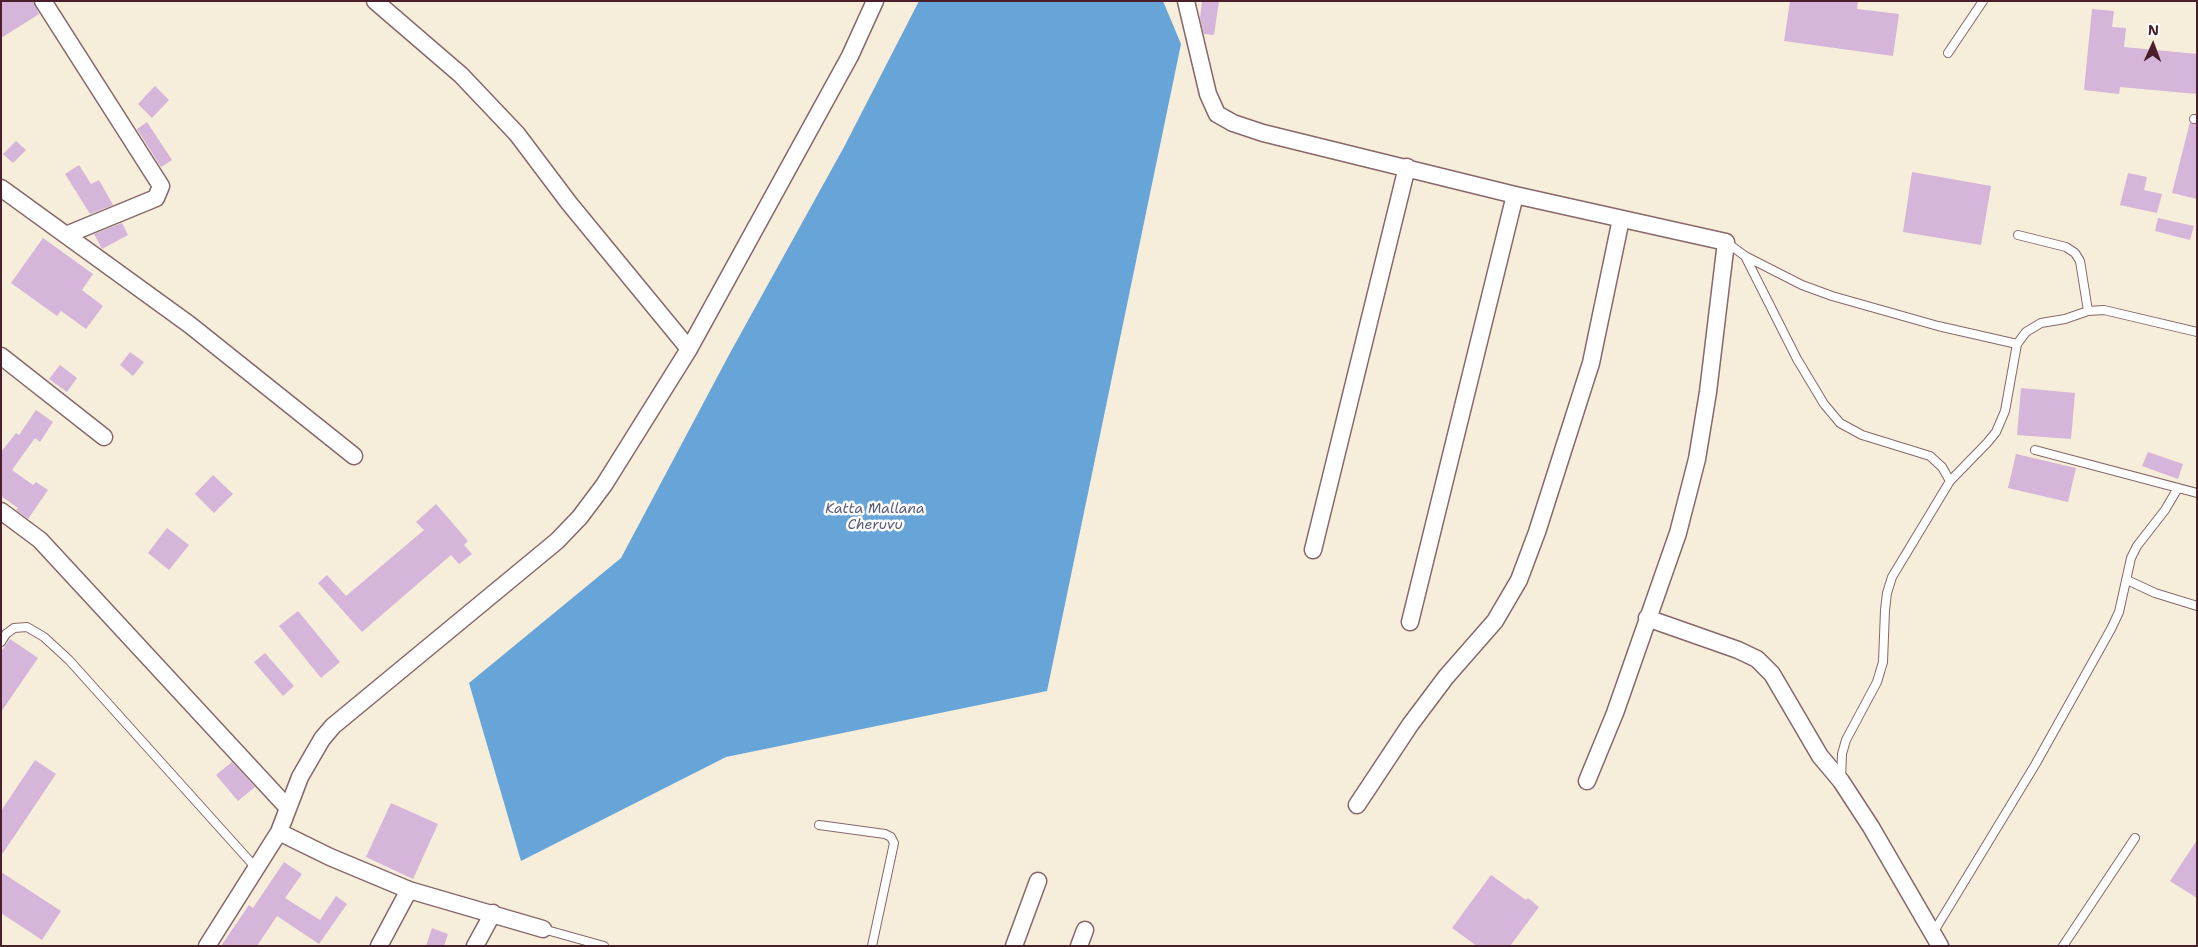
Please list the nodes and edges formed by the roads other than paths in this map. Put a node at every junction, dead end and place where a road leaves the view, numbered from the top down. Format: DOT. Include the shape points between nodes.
graph roads {
  1 [pos="43,1"];
  2 [pos="375,1"];
  3 [pos="875,1"];
  4 [pos="1186,1"];
  5 [pos="1983,1"];
  6 [pos="1948,53"];
  7 [pos="1407,167"];
  8 [pos="1,188"];
  9 [pos="1515,195"];
  10 [pos="1622,219"];
  11 [pos="66,235"];
  12 [pos="2018,235"];
  13 [pos="1726,242"];
  14 [pos="1745,256"];
  15 [pos="2088,311"];
  16 [pos="2197,332"];
  17 [pos="2017,344"];
  18 [pos="688,348"];
  19 [pos="1,356"];
  20 [pos="104,437"];
  21 [pos="2035,450"];
  22 [pos="354,456"];
  23 [pos="1950,480"];
  24 [pos="2178,488"];
  25 [pos="2197,493"];
  26 [pos="1,511"];
  27 [pos="1313,550"];
  28 [pos="2127,580"];
  29 [pos="2197,606"];
  30 [pos="1647,618"];
  31 [pos="1410,622"];
  32 [pos="1,642"];
  33 [pos="1587,781"];
  34 [pos="1841,781"];
  35 [pos="1357,805"];
  36 [pos="288,808"];
  37 [pos="819,824"];
  38 [pos="279,832"];
  39 [pos="2135,838"];
  40 [pos="256,868"];
  41 [pos="1038,881"];
  42 [pos="409,890"];
  43 [pos="492,914"];
  44 [pos="543,929"];
  45 [pos="1085,930"];
  46 [pos="1936,940"];
  47 [pos="207,946"];
  48 [pos="379,946"];
  49 [pos="475,946"];
  50 [pos="604,946"];
  51 [pos="872,946"];
  52 [pos="1014,946"];
  53 [pos="1078,946"];
  54 [pos="2063,946"];
  1 -- 11 [label="street" via="161,186 156,198"];
  2 -- 18 [label="street" via="462,75 517,134"];
  3 -- 18 [label="street" via="841,74"];
  4 -- 7 [label="street" via="1208,94 1217,114 1233,123 1263,132"];
  5 -- 6 [label="lane"];
  7 -- 9 [label="street"];
  7 -- 27 [label="street"];
  8 -- 11 [label="street"];
  9 -- 10 [label="street"];
  9 -- 31 [label="street"];
  10 -- 13 [label="street"];
  10 -- 35 [label="street" via="1591,363 1519,580 1495,621 1410,724"];
  11 -- 22 [label="street" via="190,325"];
  12 -- 15 [label="lane" via="2066,247 2075,253 2080,261"];
  13 -- 14 [label="lane"];
  13 -- 30 [label="street" via="1697,459 1678,533"];
  14 -- 17 [label="lane" via="1802,285 1832,296"];
  14 -- 23 [label="lane" via="1797,359 1824,404 1840,423 1862,435 1930,456"];
  15 -- 16 [label="lane" via="2120,313"];
  15 -- 17 [label="lane" via="2041,323 2026,332"];
  17 -- 23 [label="lane" via="2005,411 1996,432"];
  18 -- 36 [label="street" via="604,485 580,516 557,541 333,726 307,764"];
  19 -- 20 [label="street"];
  21 -- 24 [label="lane"];
  23 -- 34 [label="lane" via="1892,577 1885,610 1883,662 1846,740"];
  24 -- 25 [label="lane"];
  24 -- 28 [label="lane" via="2137,546"];
  26 -- 36 [label="street" via="40,540"];
  28 -- 29 [label="lane" via="2154,593"];
  28 -- 46 [label="lane" via="2111,629"];
  30 -- 33 [label="street"];
  30 -- 34 [label="street" via="1757,659 1772,674 1820,756"];
  32 -- 40 [label="lane" via="14,628 27,627 44,637 69,660"];
  34 -- 46 [label="street"];
  36 -- 38 [label="street"];
  37 -- 51 [label="lane" via="885,834 894,843"];
  38 -- 40 [label="street"];
  38 -- 42 [label="street"];
  39 -- 54 [label="lane"];
  40 -- 47 [label="street"];
  41 -- 52 [label="street"];
  42 -- 43 [label="street"];
  42 -- 48 [label="street"];
  43 -- 44 [label="street"];
  43 -- 49 [label="street"];
  44 -- 50 [label="lane"];
  45 -- 53 [label="street"];
}
